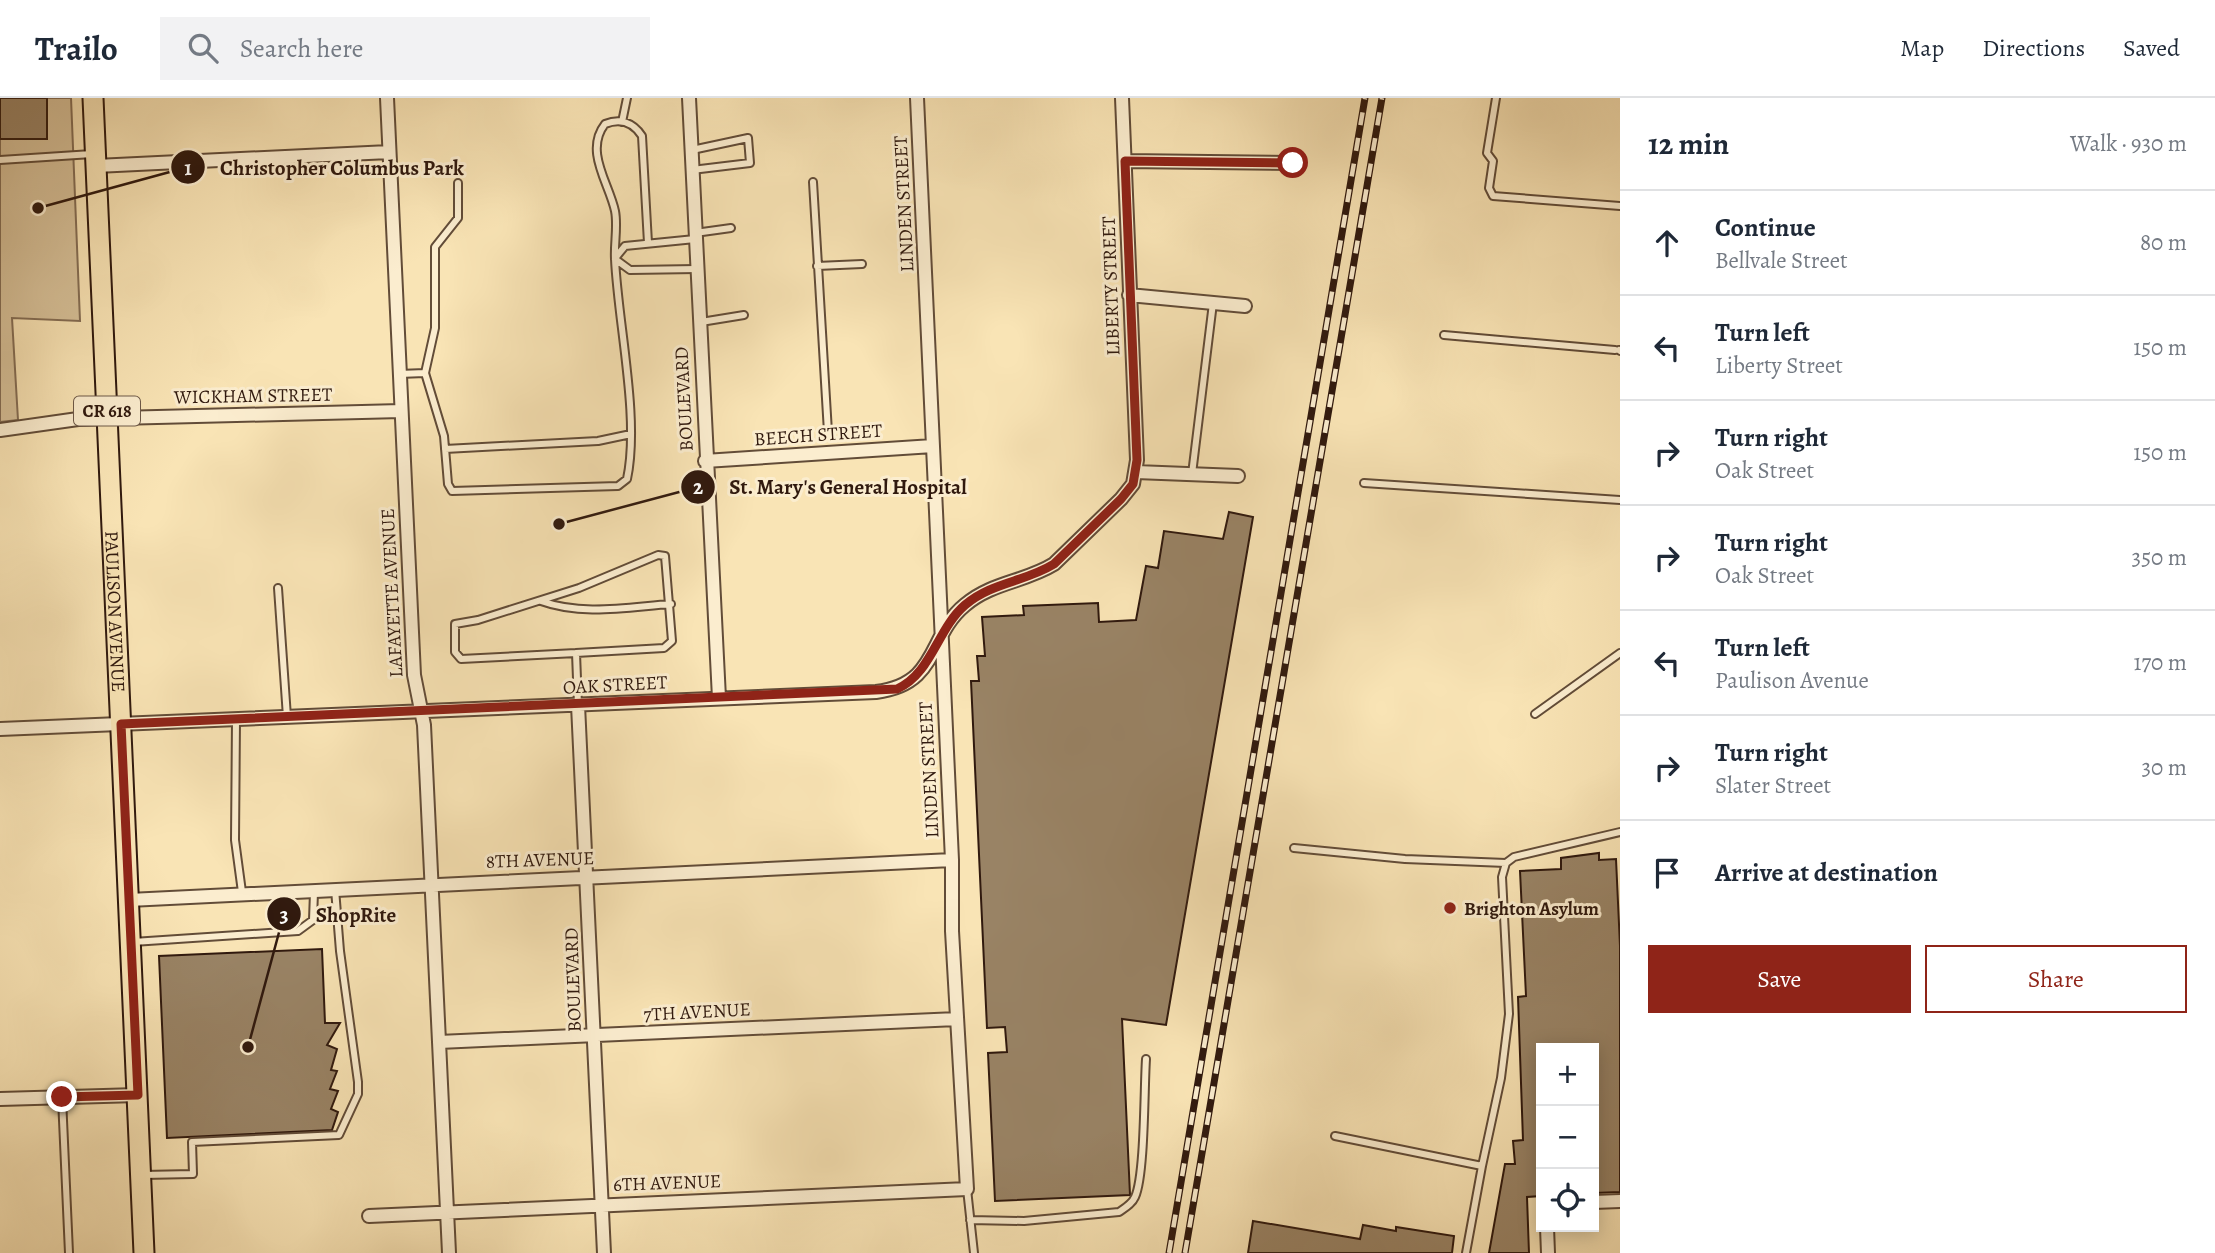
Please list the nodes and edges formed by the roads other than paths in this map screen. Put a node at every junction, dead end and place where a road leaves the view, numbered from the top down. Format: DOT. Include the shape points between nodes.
graph roads {
  1 [pos="93,98"];
  2 [pos="387,98"];
  3 [pos="627,98"];
  4 [pos="689,98"];
  5 [pos="917,98"];
  6 [pos="1122,98"];
  7 [pos="1496,98"];
  8 [pos="622,121"];
  9 [pos="692,150"];
  10 [pos="389,152"];
  11 [pos="0,160"];
  12 [pos="95,160"];
  13 [pos="1125,161"];
  14 [pos="1293,163"];
  15 [pos="692,170"];
  16 [pos="813,182"];
  17 [pos="458,183"];
  18 [pos="1620,206"];
  19 [pos="731,228"];
  20 [pos="695,236"];
  21 [pos="648,243"];
  22 [pos="615,259"];
  23 [pos="862,264"];
  24 [pos="817,266"];
  25 [pos="697,269"];
  26 [pos="1129,295"];
  27 [pos="1213,303"];
  28 [pos="1245,306"];
  29 [pos="744,315"];
  30 [pos="699,323"];
  31 [pos="1444,335"];
  32 [pos="1618,350"];
  33 [pos="425,373"];
  34 [pos="399,374"];
  35 [pos="401,411"];
  36 [pos="107,418"];
  37 [pos="0,430"];
  38 [pos="828,432"];
  39 [pos="631,435"];
  40 [pos="933,446"];
  41 [pos="445,449"];
  42 [pos="705,461"];
  43 [pos="1136,472"];
  44 [pos="1192,474"];
  45 [pos="1238,476"];
  46 [pos="1364,483"];
  47 [pos="1620,500"];
  48 [pos="278,588"];
  49 [pos="540,600"];
  50 [pos="671,604"];
  51 [pos="941,639"];
  52 [pos="576,653"];
  53 [pos="1620,653"];
  54 [pos="719,698"];
  55 [pos="578,705"];
  56 [pos="421,710"];
  57 [pos="1535,714"];
  58 [pos="287,717"];
  59 [pos="236,720"];
  60 [pos="121,724"];
  61 [pos="0,729"];
  62 [pos="1620,832"];
  63 [pos="1294,848"];
  64 [pos="952,860"];
  65 [pos="1506,863"];
  66 [pos="587,877"];
  67 [pos="432,883"];
  68 [pos="335,889"];
  69 [pos="314,890"];
  70 [pos="242,892"];
  71 [pos="129,900"];
  72 [pos="131,942"];
  73 [pos="957,1019"];
  74 [pos="594,1035"];
  75 [pos="439,1042"];
  76 [pos="1146,1059"];
  77 [pos="138,1095"];
  78 [pos="62,1097"];
  79 [pos="0,1100"];
  80 [pos="1335,1136"];
  81 [pos="1482,1166"];
  82 [pos="141,1175"];
  83 [pos="967,1189"];
  84 [pos="1620,1201"];
  85 [pos="1599,1202"];
  86 [pos="601,1204"];
  87 [pos="447,1211"];
  88 [pos="369,1216"];
  89 [pos="971,1220"];
  90 [pos="1547,1232"];
  91 [pos="69,1253"];
  92 [pos="144,1253"];
  93 [pos="449,1253"];
  94 [pos="604,1253"];
  95 [pos="974,1253"];
  96 [pos="1466,1253"];
  97 [pos="1548,1253"];
  1 -- 12 [label="main road, PAULISON AVENUE / CR 618"];
  2 -- 10 [label="street, LAFAYETTE AVENUE"];
  3 -- 8 [label="lane"];
  4 -- 9 [label="street, BOULEVARD"];
  5 -- 40 [label="street, LINDEN STREET"];
  6 -- 13 [label="street, LIBERTY STREET"];
  7 -- 18 [label="lane" via="1487,153 1493,161 1489,188 1493,196"];
  8 -- 21 [label="lane" via="642,136"];
  8 -- 22 [label="lane" via="606,124 598,143 599,169 615,212"];
  9 -- 15 [label="street, BOULEVARD"];
  9 -- 15 [label="lane" via="748,138 750,163"];
  10 -- 12 [label="street"];
  10 -- 34 [label="street, LAFAYETTE AVENUE"];
  11 -- 12 [label="lane"];
  12 -- 36 [label="main road, PAULISON AVENUE / CR 618"];
  13 -- 14 [label="street"];
  13 -- 26 [label="street, LIBERTY STREET"];
  15 -- 20 [label="street, BOULEVARD"];
  16 -- 24 [label="lane"];
  17 -- 33 [label="lane" via="458,219 435,247 435,328"];
  19 -- 20 [label="lane"];
  20 -- 21 [label="lane"];
  20 -- 25 [label="street, BOULEVARD"];
  21 -- 22 [label="lane" via="625,246"];
  22 -- 25 [label="lane" via="629,270"];
  22 -- 39 [label="lane"];
  23 -- 24 [label="lane"];
  24 -- 38 [label="lane"];
  25 -- 30 [label="street, BOULEVARD"];
  26 -- 27 [label="street"];
  26 -- 43 [label="street, LIBERTY STREET"];
  27 -- 28 [label="street"];
  27 -- 44 [label="lane"];
  29 -- 30 [label="lane"];
  30 -- 42 [label="street, BOULEVARD"];
  31 -- 32 [label="lane"];
  33 -- 34 [label="lane"];
  33 -- 41 [label="lane" via="440,414"];
  34 -- 35 [label="street, LAFAYETTE AVENUE"];
  35 -- 36 [label="street, WICKHAM STREET"];
  35 -- 56 [label="street, LAFAYETTE AVENUE" via="414,675"];
  36 -- 37 [label="street, WICKHAM STREET"];
  36 -- 60 [label="main road, PAULISON AVENUE / CR 618"];
  39 -- 41 [label="lane" via="598,441"];
  39 -- 41 [label="lane" via="627,479 605,489 452,491 447,484"];
  40 -- 42 [label="street, BEECH STREET"];
  40 -- 51 [label="street, LINDEN STREET"];
  42 -- 54 [label="street, BOULEVARD"];
  43 -- 44 [label="street"];
  43 -- 51 [label="street, OAK STREET" via="1121,499 1065,554 1040,573 983,591 962,607"];
  44 -- 45 [label="street"];
  46 -- 47 [label="lane"];
  48 -- 58 [label="lane"];
  49 -- 50 [label="lane" via="580,610"];
  49 -- 50 [label="lane" via="658,555 666,556"];
  49 -- 52 [label="lane" via="478,620 458,621 453,634 456,655 465,659"];
  50 -- 52 [label="lane" via="672,642 664,648"];
  51 -- 54 [label="street, OAK STREET" via="913,682 897,689"];
  51 -- 64 [label="street, LINDEN STREET"];
  52 -- 55 [label="lane"];
  53 -- 57 [label="lane"];
  54 -- 55 [label="street, OAK STREET"];
  55 -- 56 [label="street, OAK STREET"];
  55 -- 66 [label="street, BOULEVARD"];
  56 -- 58 [label="street, OAK STREET"];
  56 -- 67 [label="street, LAFAYETTE AVENUE"];
  58 -- 59 [label="street, OAK STREET"];
  59 -- 60 [label="street, OAK STREET"];
  59 -- 70 [label="lane" via="235,840"];
  60 -- 61 [label="street, OAK STREET"];
  60 -- 71 [label="main road, PAULISON AVENUE / CR 618"];
  62 -- 65 [label="lane" via="1514,857"];
  63 -- 65 [label="lane"];
  64 -- 66 [label="street, 8TH AVENUE"];
  64 -- 73 [label="street, LINDEN STREET"];
  65 -- 81 [label="lane" via="1502,877 1509,1014"];
  66 -- 67 [label="street, 8TH AVENUE"];
  66 -- 74 [label="street, BOULEVARD"];
  67 -- 68 [label="street, 8TH AVENUE"];
  67 -- 75 [label="street, LAFAYETTE AVENUE"];
  68 -- 69 [label="street, 8TH AVENUE"];
  68 -- 82 [label="lane" via="358,1082 358,1094 340,1135 192,1142 193,1174"];
  69 -- 70 [label="street, 8TH AVENUE"];
  69 -- 72 [label="lane" via="313,920 298,931"];
  70 -- 71 [label="street, 8TH AVENUE"];
  71 -- 72 [label="main road, PAULISON AVENUE / CR 618"];
  72 -- 77 [label="main road, PAULISON AVENUE / CR 618"];
  73 -- 74 [label="street, 7TH AVENUE"];
  73 -- 83 [label="street, LINDEN STREET"];
  74 -- 75 [label="street, 7TH AVENUE"];
  74 -- 86 [label="street, BOULEVARD"];
  75 -- 87 [label="street, LAFAYETTE AVENUE"];
  76 -- 89 [label="lane" via="1136,1196 1130,1204 1119,1212 1024,1221"];
  77 -- 78 [label="street"];
  77 -- 82 [label="main road, PAULISON AVENUE / CR 618"];
  78 -- 79 [label="street"];
  78 -- 91 [label="lane"];
  80 -- 81 [label="lane"];
  81 -- 96 [label="lane"];
  82 -- 92 [label="main road, PAULISON AVENUE / CR 618"];
  83 -- 86 [label="street, 6TH AVENUE"];
  83 -- 89 [label="lane"];
  84 -- 85 [label="street"];
  86 -- 87 [label="street, 6TH AVENUE"];
  86 -- 94 [label="street, BOULEVARD"];
  87 -- 88 [label="street, 6TH AVENUE"];
  87 -- 93 [label="street, LAFAYETTE AVENUE"];
  89 -- 95 [label="lane"];
  90 -- 97 [label="street"];
}
